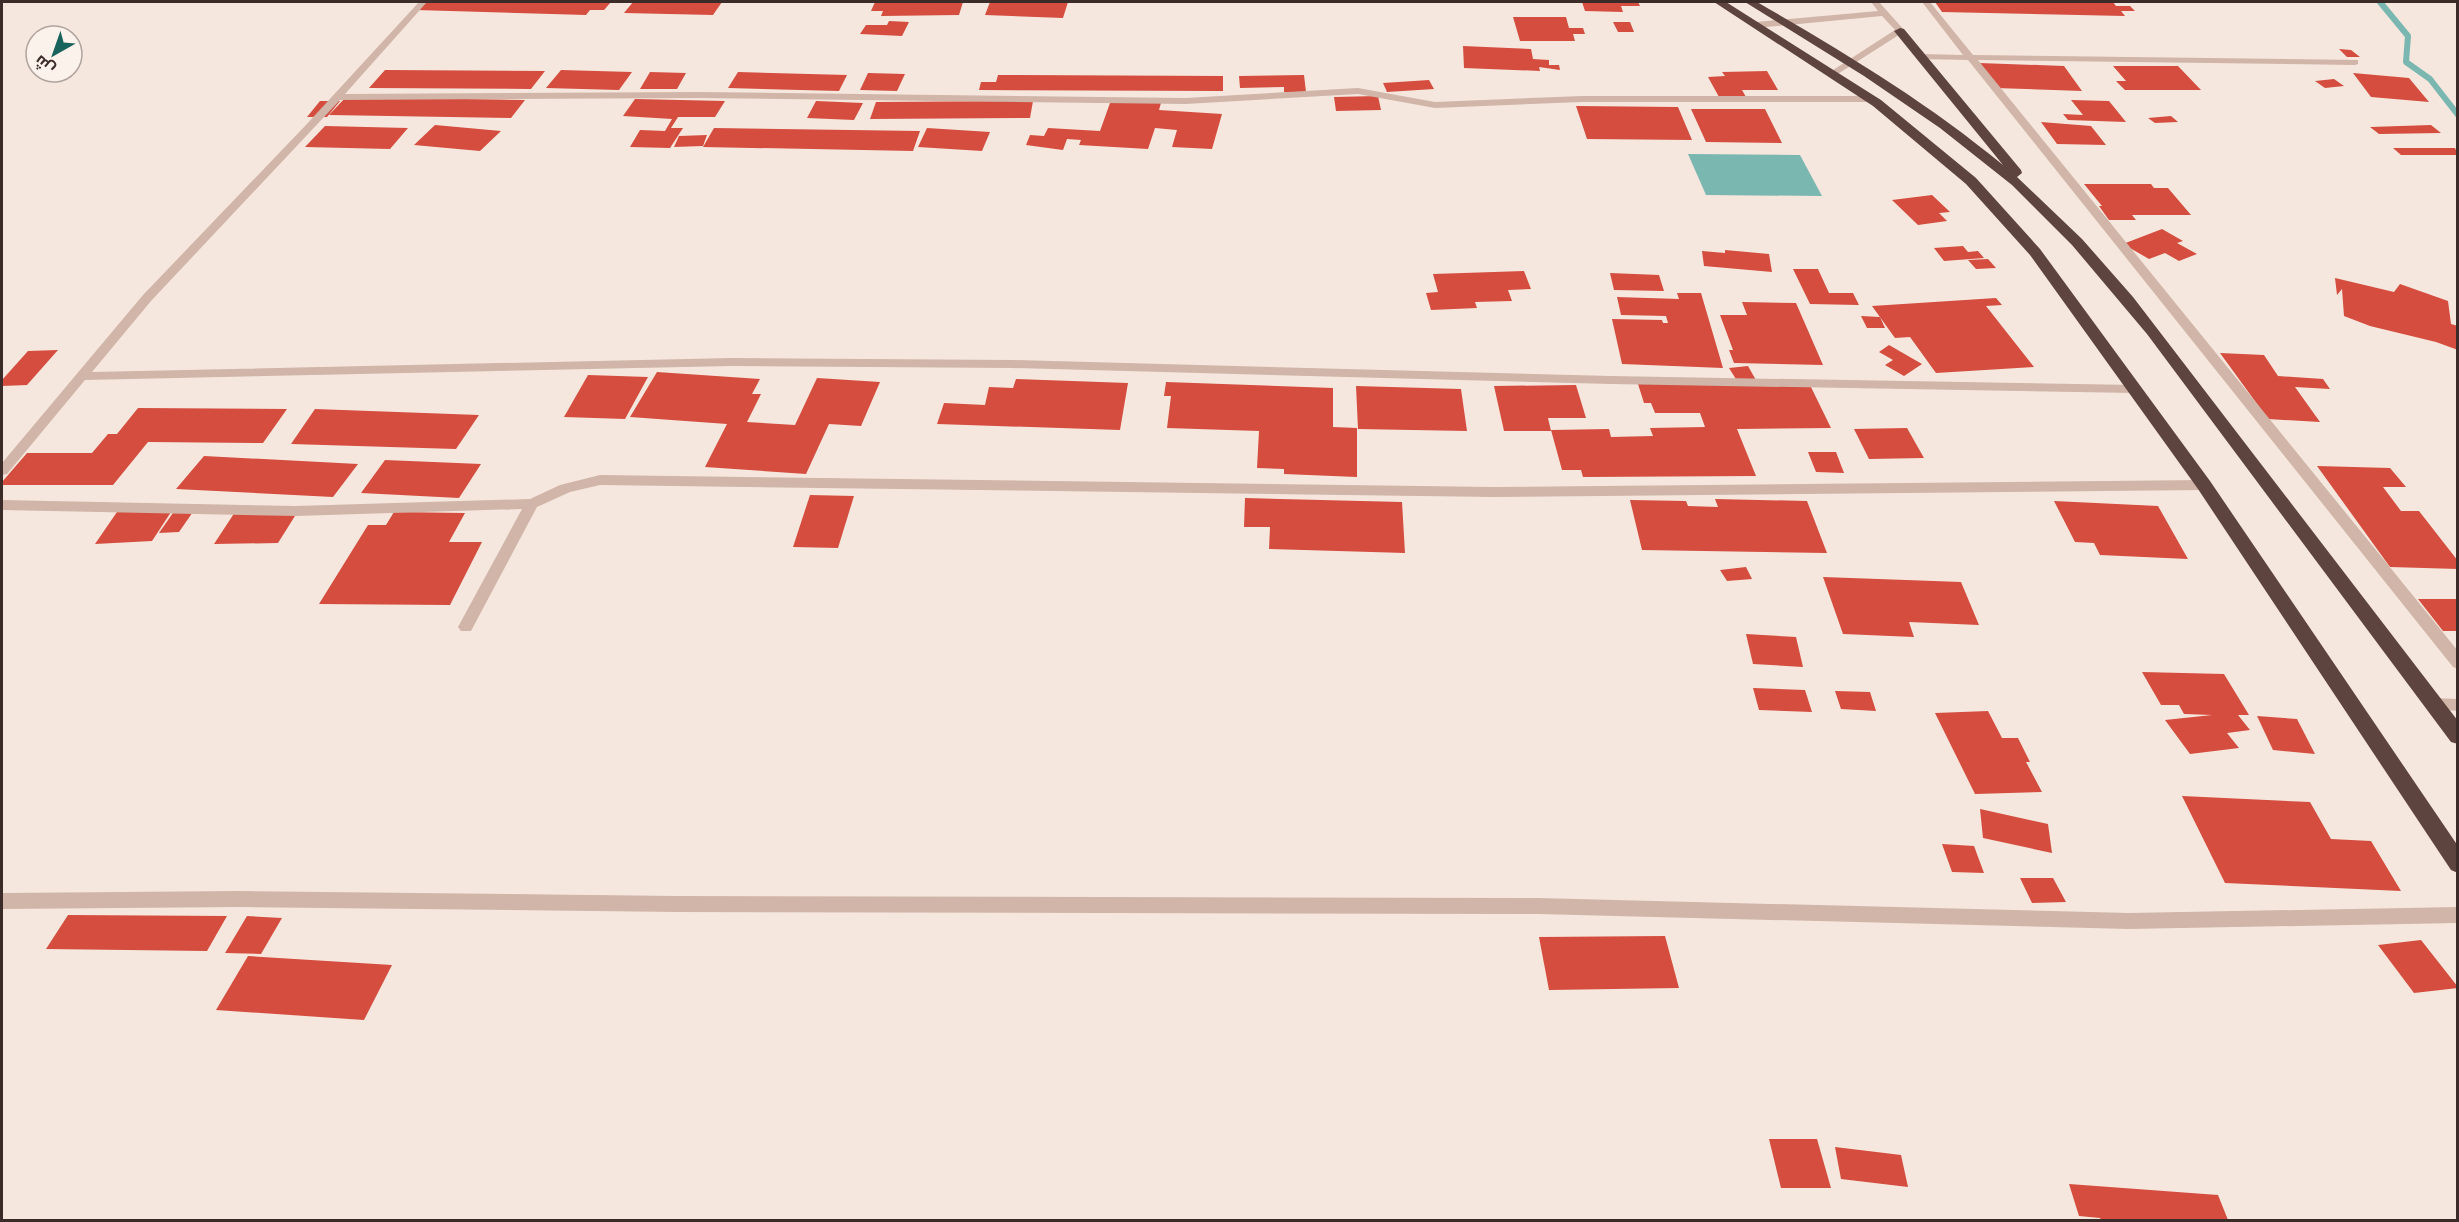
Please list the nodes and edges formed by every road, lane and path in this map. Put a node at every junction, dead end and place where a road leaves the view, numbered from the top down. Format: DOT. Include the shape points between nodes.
graph roads {
  1 [pos="423,2"];
  2 [pos="1719,2"];
  3 [pos="1750,2"];
  4 [pos="1875,2"];
  5 [pos="1926,2"];
  6 [pos="1884,13"];
  7 [pos="1785,22"];
  8 [pos="1756,25"];
  9 [pos="1900,31"];
  10 [pos="1922,57"];
  11 [pos="1970,58"];
  12 [pos="1851,62"];
  13 [pos="2355,62"];
  14 [pos="1833,74"];
  15 [pos="337,97"];
  16 [pos="1869,99"];
  17 [pos="2048,212"];
  18 [pos="81,376"];
  19 [pos="2135,389"];
  20 [pos="2,471"];
  21 [pos="2204,485"];
  22 [pos="2,504"];
  23 [pos="532,504"];
  24 [pos="466,627"];
  25 [pos="2457,663"];
  26 [pos="2433,704"];
  27 [pos="2457,705"];
  28 [pos="2457,736"];
  29 [pos="2457,864"];
  30 [pos="2,901"];
  31 [pos="2457,915"];
  1 -- 15 [label="street"];
  2 -- 8 [label="highway"];
  3 -- 7 [label="highway"];
  4 -- 6 [label="street"];
  5 -- 11 [label="street"];
  6 -- 7 [label="street"];
  6 -- 9 [label="street"];
  7 -- 8 [label="street"];
  7 -- 12 [label="highway"];
  8 -- 14 [label="highway"];
  9 -- 10 [label="highway"];
  9 -- 12 [label="street"];
  10 -- 11 [label="street"];
  10 -- 17 [label="highway"];
  11 -- 13 [label="street"];
  11 -- 25 [label="street"];
  12 -- 14 [label="street"];
  12 -- 17 [label="highway" via="1970,144"];
  14 -- 16 [label="highway"];
  15 -- 16 [label="street" via="698,95 1186,100 1357,91 1435,105 1582,99"];
  15 -- 18 [label="street" via="147,298"];
  16 -- 19 [label="highway" via="1971,182 2035,252"];
  17 -- 26 [label="highway" via="2090,255 2162,344"];
  18 -- 19 [label="street" via="742,362 1012,364"];
  18 -- 20 [label="street"];
  19 -- 21 [label="highway"];
  21 -- 23 [label="street" via="1494,492 600,480 573,484"];
  21 -- 29 [label="highway"];
  22 -- 23 [label="street" via="296,511"];
  23 -- 24 [label="street"];
  26 -- 27 [label="street"];
  26 -- 28 [label="highway"];
  30 -- 31 [label="street" via="1538,906 2129,921"];
}
